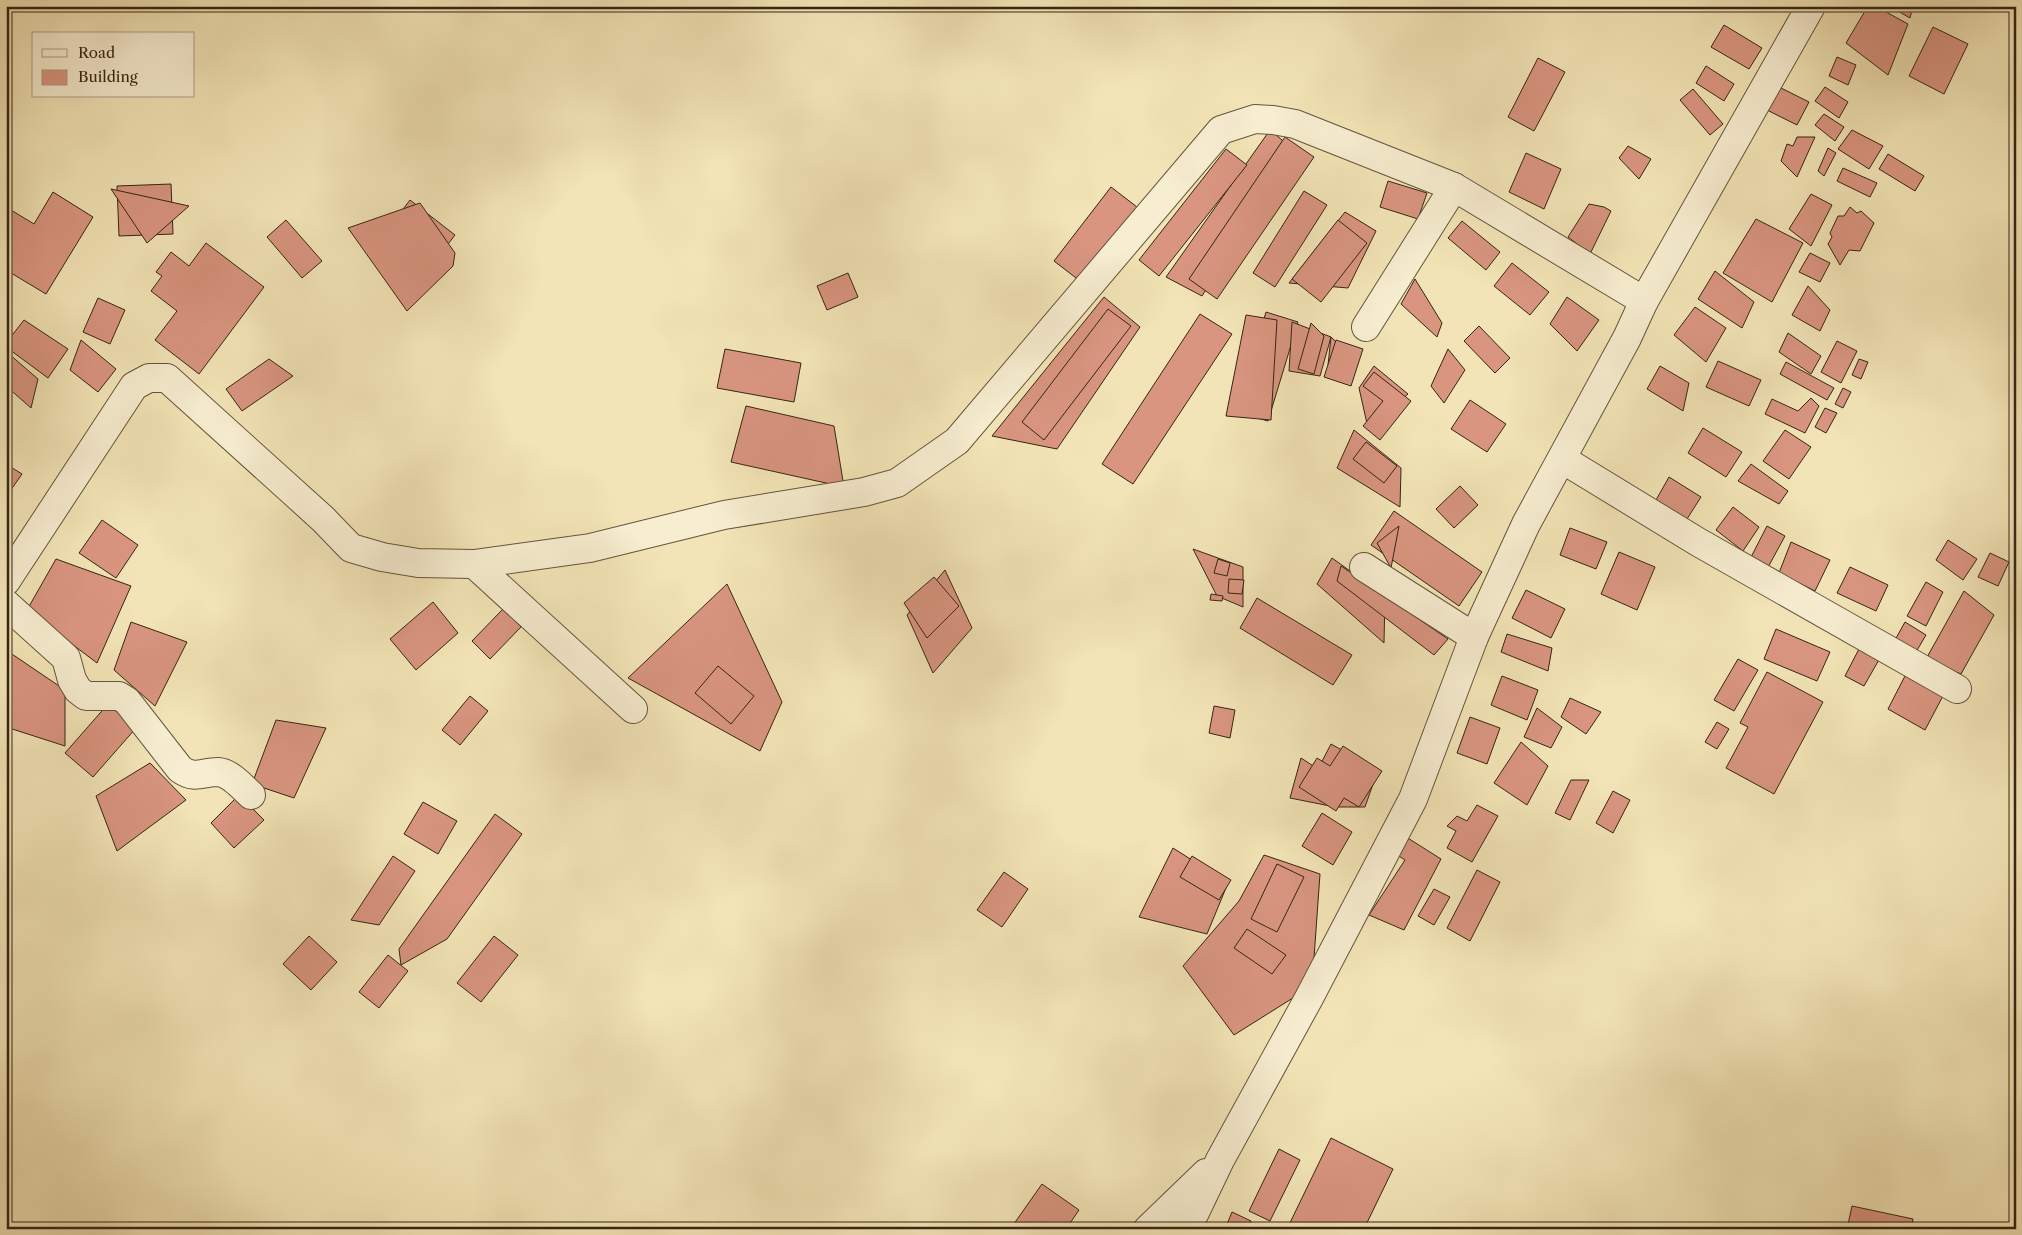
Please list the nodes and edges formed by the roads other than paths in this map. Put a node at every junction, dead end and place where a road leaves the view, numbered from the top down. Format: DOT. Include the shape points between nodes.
graph roads {
  1 [pos="1811,6"];
  2 [pos="1454,187"];
  3 [pos="1644,301"];
  4 [pos="1366,327"];
  5 [pos="1562,459"];
  6 [pos="474,564"];
  7 [pos="1364,567"];
  8 [pos="6,581"];
  9 [pos="6,604"];
  10 [pos="1474,637"];
  11 [pos="1957,688"];
  12 [pos="633,709"];
  13 [pos="251,795"];
  14 [pos="1220,1160"];
  15 [pos="1148,1229"];
  16 [pos="1187,1229"];
  1 -- 3 [label="street"];
  2 -- 3 [label="street"];
  2 -- 4 [label="street"];
  2 -- 6 [label="street" via="1295,124 1255,119 1221,130 957,441 896,484 724,515 590,548"];
  3 -- 5 [label="street"];
  5 -- 10 [label="street" via="1526,524"];
  5 -- 11 [label="street" via="1698,542"];
  6 -- 8 [label="street" via="418,563 351,548 167,378 157,377 134,386"];
  6 -- 12 [label="street"];
  7 -- 10 [label="street"];
  9 -- 13 [label="street" via="66,658 78,690 86,696 119,696 127,701 180,769 194,775 219,772 232,777"];
  10 -- 14 [label="street" via="1412,799 1309,998"];
  14 -- 15 [label="street"];
  14 -- 16 [label="street"];
}
